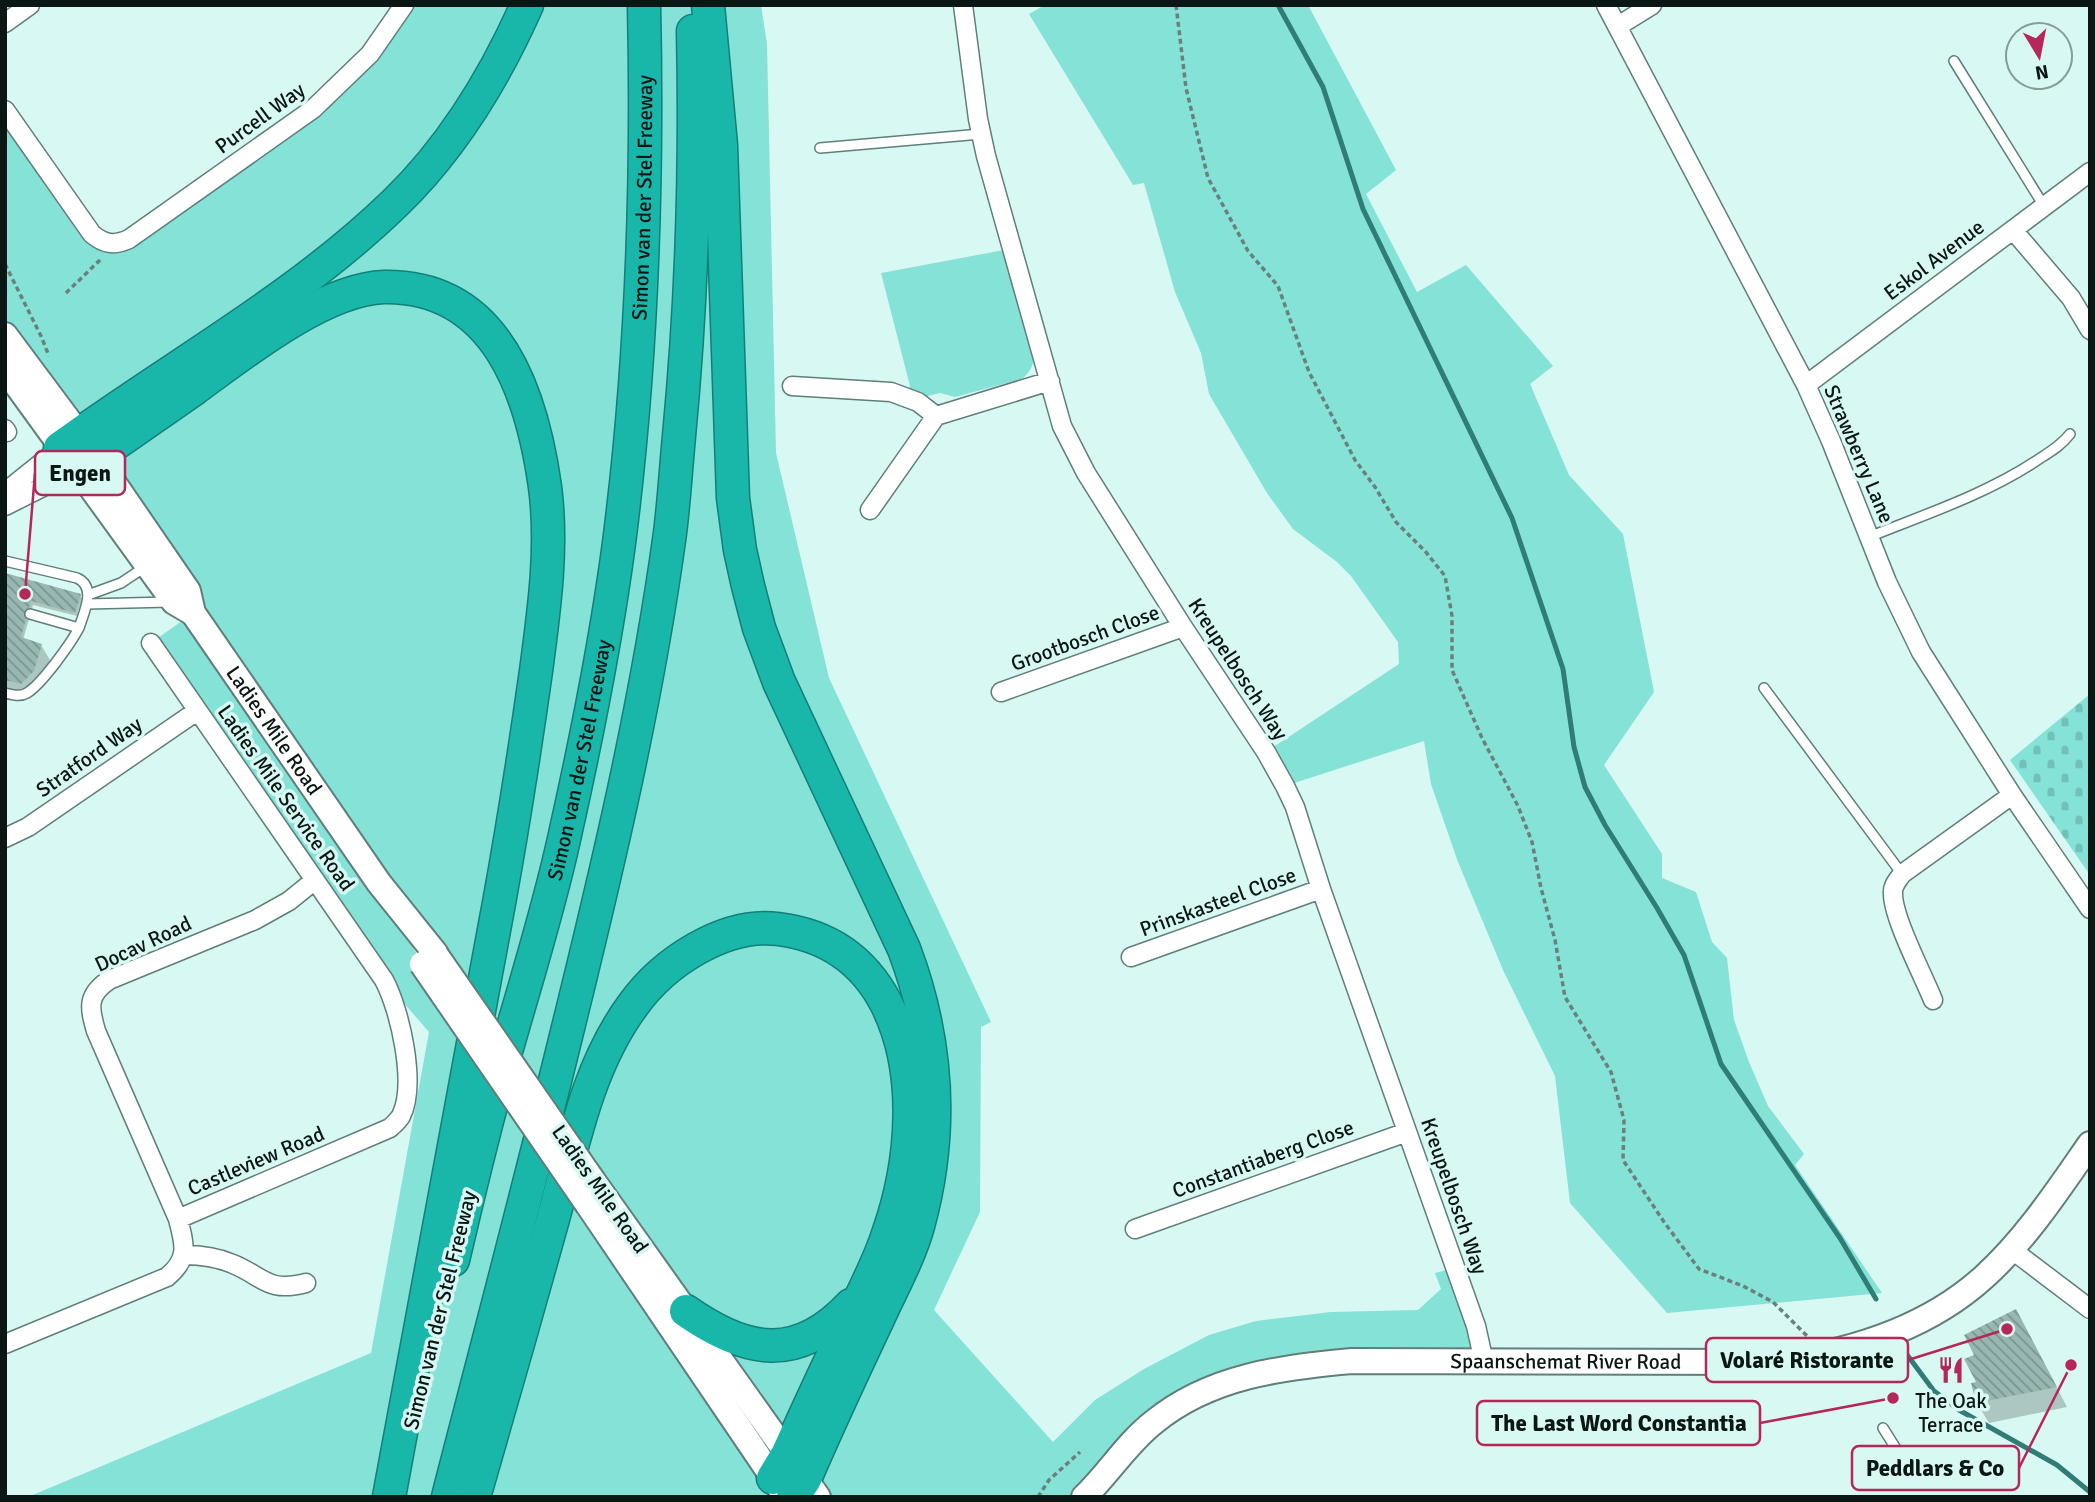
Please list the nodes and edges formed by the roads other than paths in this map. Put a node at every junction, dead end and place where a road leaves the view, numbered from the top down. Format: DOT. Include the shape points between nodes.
graph roads {
  1 [pos="30,5"];
  2 [pos="404,5"];
  3 [pos="527,5"];
  4 [pos="644,5"];
  5 [pos="692,5"];
  6 [pos="708,5"];
  7 [pos="963,5"];
  8 [pos="1606,5"];
  9 [pos="1652,5"];
  10 [pos="5,23"];
  11 [pos="1618,26"];
  12 [pos="1954,61"];
  13 [pos="5,110"];
  14 [pos="981,134"];
  15 [pos="820,148"];
  16 [pos="2090,172"];
  17 [pos="2044,206"];
  18 [pos="2012,230"];
  19 [pos="2090,330"];
  20 [pos="5,335"];
  21 [pos="5,369"];
  22 [pos="1050,381"];
  23 [pos="1805,384"];
  24 [pos="792,386"];
  25 [pos="936,416"];
  26 [pos="2070,435"];
  27 [pos="78,452"];
  28 [pos="5,492"];
  29 [pos="5,506"];
  30 [pos="870,510"];
  31 [pos="1869,537"];
  32 [pos="5,561"];
  33 [pos="147,566"];
  34 [pos="87,600"];
  35 [pos="184,607"];
  36 [pos="30,614"];
  37 [pos="1183,627"];
  38 [pos="79,628"];
  39 [pos="151,643"];
  40 [pos="1764,688"];
  41 [pos="1001,692"];
  42 [pos="5,693"];
  43 [pos="197,710"];
  44 [pos="2012,795"];
  45 [pos="5,838"];
  46 [pos="1902,874"];
  47 [pos="315,880"];
  48 [pos="1321,889"];
  49 [pos="2090,909"];
  50 [pos="1131,957"];
  51 [pos="384,980"];
  52 [pos="1933,1000"];
  53 [pos="1407,1132"];
  54 [pos="2090,1144"];
  55 [pos="591,1193"];
  56 [pos="178,1219"];
  57 [pos="1135,1229"];
  58 [pos="2011,1249"];
  59 [pos="184,1255"];
  60 [pos="306,1283"];
  61 [pos="862,1294"];
  62 [pos="2090,1309"];
  63 [pos="685,1311"];
  64 [pos="5,1344"];
  65 [pos="1484,1362"];
  66 [pos="1883,1428"];
  67 [pos="1900,1455"];
  68 [pos="794,1484"];
  69 [pos="1085,1496"];
  70 [pos="390,1497"];
  71 [pos="448,1497"];
  72 [pos="474,1497"];
  1 -- 10 [label="street"];
  2 -- 13 [label="street, Purcell Way" via="370,54 313,108 129,239 115,244 92,234"];
  3 -- 27 [label="highway" via="480,96 445,146 395,203 316,273 171,374"];
  4 -- 70 [label="highway, Simon van der Stel Freeway" via="646,158 638,358 607,622 564,844 503,1059"];
  5 -- 71 [label="highway" via="695,136 687,355 656,626 611,857"];
  6 -- 68 [label="highway" via="721,145 733,498 740,550 779,682 916,979 934,1082 933,1157 918,1228 893,1288"];
  7 -- 14 [label="street, Kreupelbosch Way"];
  8 -- 11 [label="street, Strawberry Lane"];
  9 -- 11 [label="street"];
  11 -- 23 [label="street, Strawberry Lane"];
  12 -- 17 [label="lane"];
  14 -- 15 [label="lane"];
  14 -- 22 [label="street, Kreupelbosch Way"];
  16 -- 17 [label="street, Eskol Avenue"];
  17 -- 18 [label="street, Eskol Avenue"];
  18 -- 19 [label="street" via="2071,298"];
  18 -- 23 [label="street, Eskol Avenue"];
  20 -- 27 [label="main road, Ladies Mile Road"];
  21 -- 27 [label="main road, Ladies Mile Road"];
  22 -- 25 [label="street"];
  22 -- 37 [label="street, Kreupelbosch Way" via="1073,450"];
  23 -- 31 [label="street, Strawberry Lane"];
  24 -- 25 [label="street" via="891,392 918,402"];
  25 -- 30 [label="street"];
  26 -- 31 [label="lane" via="2018,473 1979,494"];
  27 -- 28 [label="street"];
  27 -- 29 [label="street"];
  27 -- 33 [label="main road, Ladies Mile Road"];
  27 -- 35 [label="main road, Ladies Mile Road" via="188,591"];
  27 -- 70 [label="highway" via="311,311 379,287 434,294 486,329 507,356 531,416 545,492 542,624 514,818"];
  31 -- 44 [label="street, Strawberry Lane" via="1921,652"];
  32 -- 34 [label="lane" via="81,580 89,588"];
  33 -- 34 [label="lane"];
  33 -- 35 [label="main road, Ladies Mile Road"];
  34 -- 35 [label="lane"];
  34 -- 38 [label="lane"];
  35 -- 55 [label="main road, Ladies Mile Road, bridge"];
  36 -- 38 [label="lane"];
  37 -- 41 [label="street, Grootbosch Close"];
  37 -- 48 [label="street, Kreupelbosch Way" via="1285,786"];
  38 -- 42 [label="lane" via="34,687 19,696"];
  39 -- 43 [label="street, Ladies Mile Service Road"];
  40 -- 46 [label="lane"];
  43 -- 45 [label="street, Stratford Way" via="28,827"];
  43 -- 47 [label="street, Ladies Mile Service Road"];
  44 -- 46 [label="street"];
  44 -- 49 [label="street, Strawberry Lane"];
  46 -- 52 [label="street" via="1892,891 1894,901"];
  47 -- 51 [label="street, Ladies Mile Service Road"];
  47 -- 56 [label="street, Docav Road" via="275,910 109,979 92,998 96,1031"];
  48 -- 50 [label="street, Prinskasteel Close"];
  48 -- 53 [label="street, Kreupelbosch Way"];
  51 -- 56 [label="street, Castleview Road" via="397,1008 407,1081 400,1118 390,1128"];
  53 -- 57 [label="street, Constantiaberg Close"];
  53 -- 65 [label="street, Kreupelbosch Way" via="1476,1326"];
  54 -- 58 [label="main road, Spaanschemat River Road"];
  55 -- 63 [label="main road, Ladies Mile Road"];
  55 -- 68 [label="main road, Ladies Mile Road"];
  56 -- 59 [label="street, Castleview Road"];
  58 -- 62 [label="street"];
  58 -- 65 [label="main road, Spaanschemat River Road" via="1985,1277 1916,1323 1820,1356 1734,1363"];
  59 -- 60 [label="street" via="219,1259 275,1286"];
  59 -- 64 [label="street" via="167,1277"];
  61 -- 63 [label="highway" via="822,1331 779,1347 729,1337"];
  61 -- 68 [label="highway"];
  61 -- 72 [label="highway" via="889,1233 905,1166 908,1084 892,1015 857,963 832,945 803,932 771,928 737,932 674,963 653,982 615,1033 596,1071"];
  63 -- 68 [label="main road, Ladies Mile Road"];
  65 -- 69 [label="main road, Spaanschemat River Road" via="1328,1363 1261,1372 1220,1385 1155,1420"];
  66 -- 67 [label="lane"];
}
